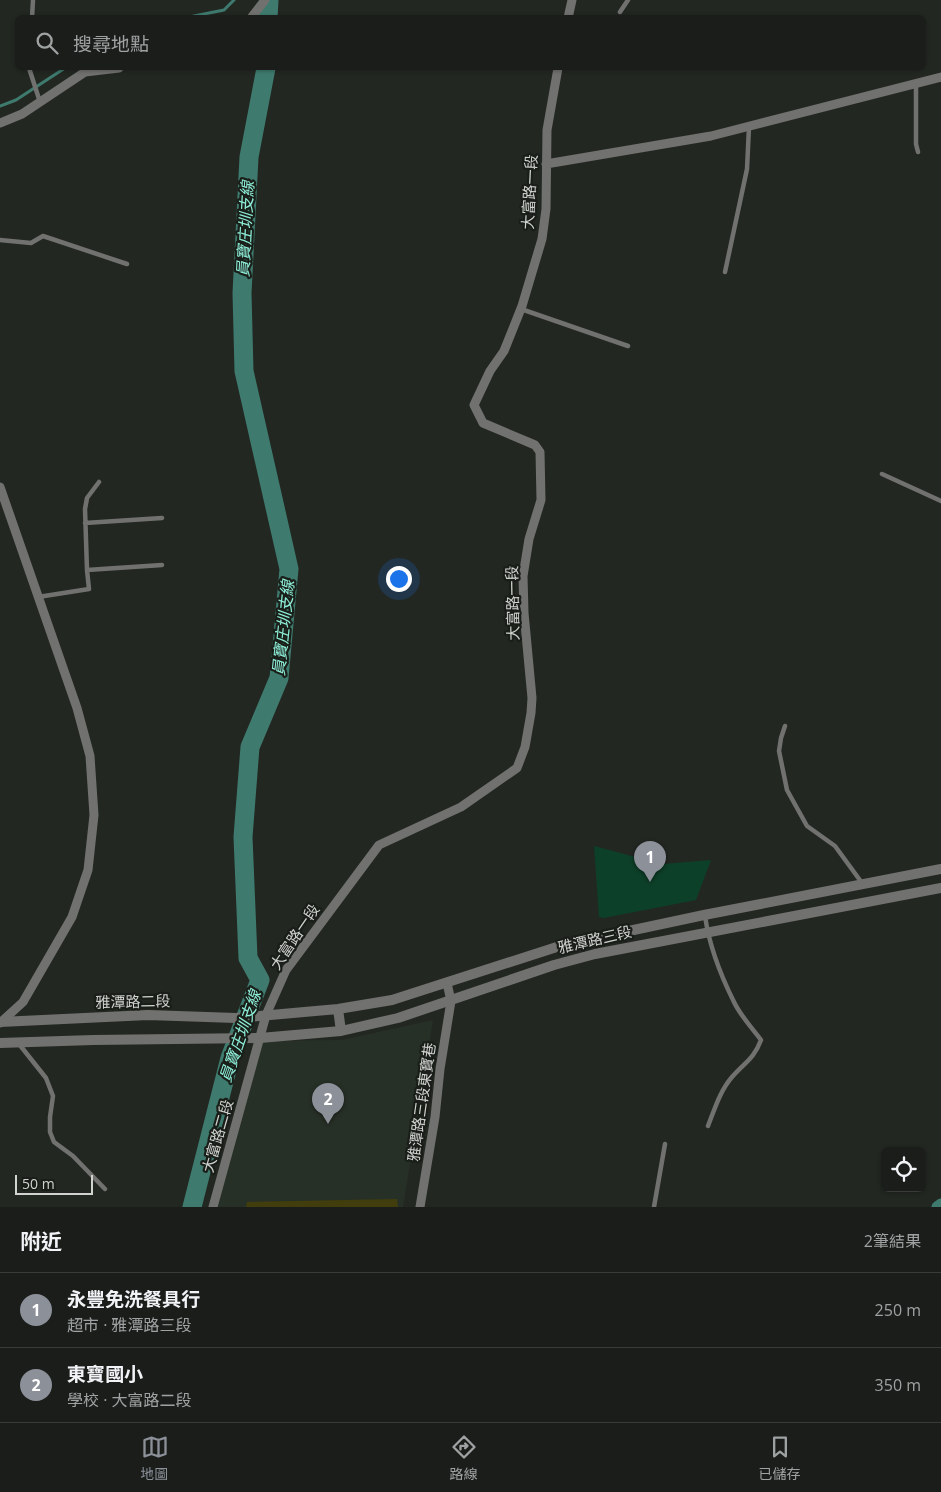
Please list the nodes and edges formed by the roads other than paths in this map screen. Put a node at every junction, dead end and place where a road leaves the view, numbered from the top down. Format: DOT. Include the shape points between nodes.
graph roads {
  1 [pos="33,0"];
  2 [pos="265,0"];
  3 [pos="572,0"];
  4 [pos="628,0"];
  5 [pos="620,12"];
  6 [pos="32,15"];
  7 [pos="253,15"];
  8 [pos="569,15"];
  9 [pos="30,70"];
  10 [pos="102,70"];
  11 [pos="558,70"];
  12 [pos="941,76"];
  13 [pos="916,82"];
  14 [pos="40,102"];
  15 [pos="0,124"];
  16 [pos="748,127"];
  17 [pos="918,152"];
  18 [pos="546,164"];
  19 [pos="0,240"];
  20 [pos="127,264"];
  21 [pos="725,272"];
  22 [pos="521,308"];
  23 [pos="628,346"];
  24 [pos="882,474"];
  25 [pos="98,482"];
  26 [pos="0,487"];
  27 [pos="941,501"];
  28 [pos="162,518"];
  29 [pos="85,523"];
  30 [pos="162,564"];
  31 [pos="87,570"];
  32 [pos="38,597"];
  33 [pos="785,726"];
  34 [pos="941,869"];
  35 [pos="862,884"];
  36 [pos="941,888"];
  37 [pos="704,915"];
  38 [pos="707,932"];
  39 [pos="447,983"];
  40 [pos="451,1001"];
  41 [pos="338,1009"];
  42 [pos="266,1015"];
  43 [pos="1,1023"];
  44 [pos="341,1032"];
  45 [pos="260,1038"];
  46 [pos="17,1042"];
  47 [pos="0,1043"];
  48 [pos="708,1126"];
  49 [pos="665,1144"];
  50 [pos="105,1189"];
  51 [pos="213,1207"];
  52 [pos="420,1207"];
  53 [pos="654,1207"];
  1 -- 6 [label="lane"];
  2 -- 7 [label="street"];
  3 -- 8 [label="street"];
  4 -- 5 [label="lane"];
  9 -- 14 [label="lane"];
  10 -- 14 [label="street" via="85,72"];
  11 -- 18 [label="street, 大富路一段" via="547,130"];
  12 -- 13 [label="street"];
  13 -- 16 [label="street"];
  13 -- 17 [label="lane"];
  14 -- 15 [label="street"];
  16 -- 18 [label="street"];
  16 -- 21 [label="lane" via="747,169"];
  18 -- 22 [label="street, 大富路一段" via="542,239"];
  19 -- 20 [label="lane" via="31,243 43,236"];
  22 -- 23 [label="lane"];
  22 -- 42 [label="street, 大富路一段" via="504,351 474,405 483,423 535,445 540,452 540,500 523,576 532,698 525,747 517,768 461,807 379,845 286,970"];
  24 -- 27 [label="lane"];
  25 -- 29 [label="lane" via="87,498"];
  26 -- 32 [label="street"];
  28 -- 29 [label="lane"];
  29 -- 31 [label="lane"];
  30 -- 31 [label="lane"];
  31 -- 32 [label="lane" via="89,589"];
  32 -- 43 [label="street" via="77,708 90,756 94,815 88,870 72,917 23,1002"];
  33 -- 35 [label="lane" via="779,751 787,790 807,826 835,846"];
  34 -- 35 [label="street, 雅潭路三段"];
  35 -- 37 [label="street, 雅潭路三段"];
  36 -- 38 [label="street, 雅潭路三段"];
  37 -- 38 [label="lane"];
  37 -- 39 [label="street, 雅潭路三段" via="563,945"];
  38 -- 40 [label="street, 雅潭路三段" via="554,965"];
  38 -- 48 [label="lane" via="734,1003 761,1040 756,1053 720,1094"];
  39 -- 40 [label="street"];
  39 -- 41 [label="street, 雅潭路三段" via="392,1000"];
  40 -- 44 [label="street, 雅潭路三段"];
  40 -- 52 [label="street, 雅潭路三段東寶巷"];
  41 -- 42 [label="street, 雅潭路三段"];
  41 -- 44 [label="street"];
  42 -- 43 [label="street, 雅潭路二段" via="236,1018 148,1015"];
  42 -- 45 [label="street, 大富路二段"];
  44 -- 45 [label="street, 雅潭路三段"];
  45 -- 46 [label="street"];
  45 -- 51 [label="street, 大富路二段"];
  46 -- 47 [label="street"];
  46 -- 50 [label="lane" via="46,1078 53,1096 50,1132 54,1142 73,1156"];
  49 -- 53 [label="lane"];
}
